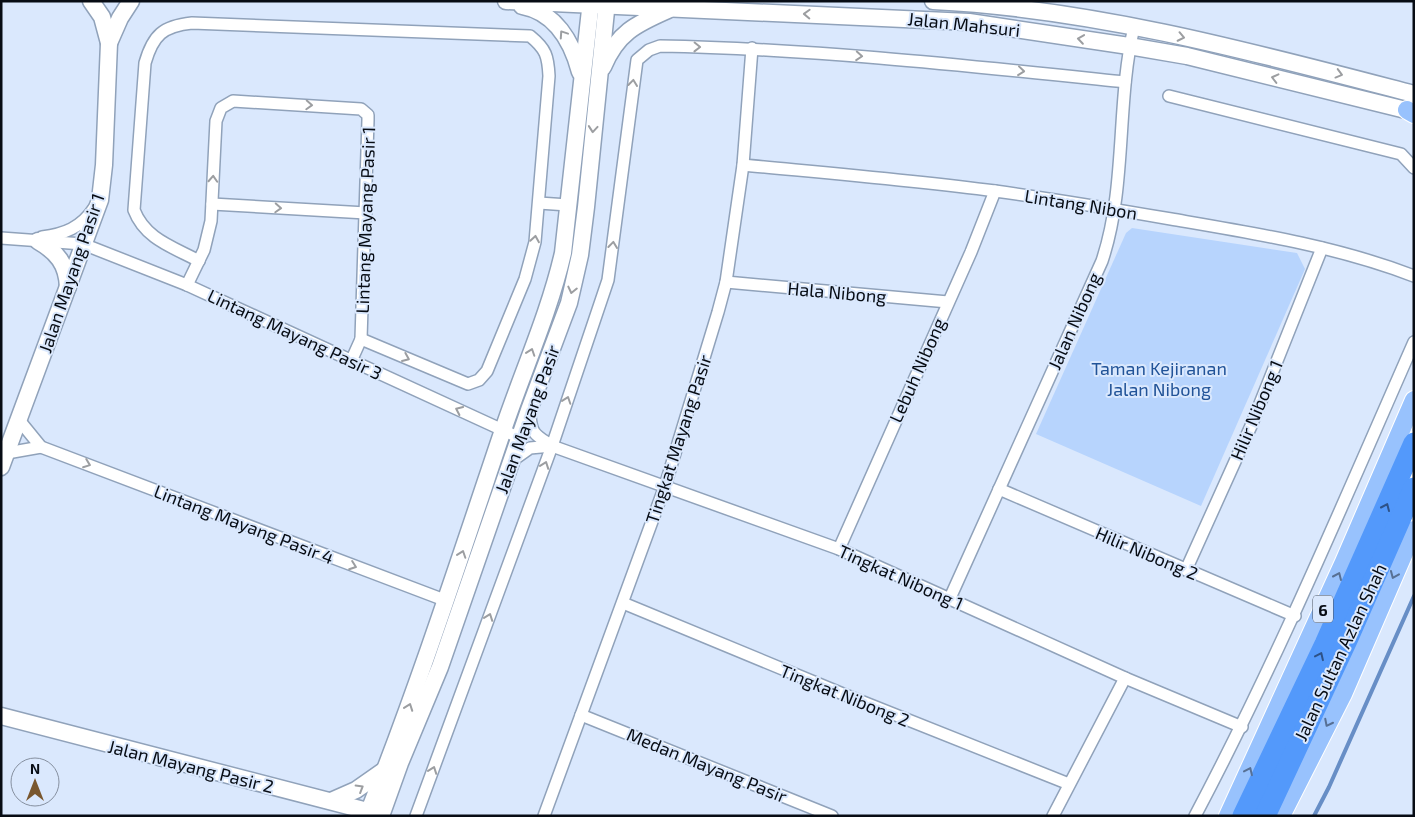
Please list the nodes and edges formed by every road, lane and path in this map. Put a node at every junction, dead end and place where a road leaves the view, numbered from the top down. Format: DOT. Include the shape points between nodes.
graph roads {
  1 [pos="91,1"];
  2 [pos="131,1"];
  3 [pos="499,1"];
  4 [pos="506,1"];
  5 [pos="933,1"];
  6 [pos="598,3"];
  7 [pos="672,8"];
  8 [pos="1134,27"];
  9 [pos="109,42"];
  10 [pos="1130,46"];
  11 [pos="752,48"];
  12 [pos="590,80"];
  13 [pos="1125,82"];
  14 [pos="1414,94"];
  15 [pos="1169,96"];
  16 [pos="1412,112"];
  17 [pos="743,164"];
  18 [pos="1414,168"];
  19 [pos="995,191"];
  20 [pos="100,200"];
  21 [pos="539,203"];
  22 [pos="212,204"];
  23 [pos="568,205"];
  24 [pos="1116,209"];
  25 [pos="366,213"];
  26 [pos="1,238"];
  27 [pos="33,240"];
  28 [pos="83,244"];
  29 [pos="1322,248"];
  30 [pos="199,261"];
  31 [pos="1414,276"];
  32 [pos="726,282"];
  33 [pos="68,286"];
  34 [pos="187,286"];
  35 [pos="948,302"];
  36 [pos="361,338"];
  37 [pos="1414,342"];
  38 [pos="352,359"];
  39 [pos="1414,400"];
  40 [pos="529,410"];
  41 [pos="19,420"];
  42 [pos="503,431"];
  43 [pos="520,438"];
  44 [pos="1414,443"];
  45 [pos="41,446"];
  46 [pos="552,446"];
  47 [pos="4,460"];
  48 [pos="513,460"];
  49 [pos="665,486"];
  50 [pos="1414,488"];
  51 [pos="999,489"];
  52 [pos="1414,530"];
  53 [pos="839,549"];
  54 [pos="1186,570"];
  55 [pos="950,598"];
  56 [pos="447,601"];
  57 [pos="623,603"];
  58 [pos="1295,616"];
  59 [pos="1125,678"];
  60 [pos="1308,702"];
  61 [pos="1,716"];
  62 [pos="581,716"];
  63 [pos="1242,727"];
  64 [pos="386,769"];
  65 [pos="1069,784"];
  66 [pos="330,801"];
  67 [pos="375,814"];
  68 [pos="339,816"];
  69 [pos="416,816"];
  70 [pos="544,816"];
  71 [pos="832,816"];
  72 [pos="1053,816"];
  73 [pos="1195,816"];
  74 [pos="1228,816"];
  75 [pos="1242,816"];
  76 [pos="1265,816"];
  77 [pos="1281,816"];
  1 -- 9 [label="street, Jalan Mayang Pasir 1" via="102,17"];
  2 -- 9 [label="street, Jalan Mayang Pasir 1"];
  12 -- 3 [label="street, one-way" via="562,31 552,20 528,7"];
  4 -- 6 [label="street, Jalan Mahsuri"];
  5 -- 8 [label="street, Jalan Mahsuri"];
  6 -- 7 [label="street, Jalan Mahsuri"];
  6 -- 12 [label="street, Jalan Mayang Pasir"];
  10 -- 7 [label="street, Jalan Mahsuri, one-way" via="969,22"];
  7 -- 12 [label="street" via="635,24"];
  8 -- 10 [label="street, Jalan Nibong"];
  8 -- 14 [label="street, Jalan Mahsuri, one-way" via="1259,53"];
  9 -- 20 [label="street, Jalan Mayang Pasir 1"];
  10 -- 13 [label="street, Jalan Nibong"];
  16 -- 10 [label="street, Jalan Mahsuri, one-way" via="1187,56"];
  11 -- 13 [label="street, one-way"];
  11 -- 17 [label="street, Tingkat Mayang Pasir"];
  46 -- 11 [label="street, Jalan Mayang Pasir, one-way" via="608,280 637,60 660,46"];
  12 -- 23 [label="street, Jalan Mayang Pasir"];
  12 -- 40 [label="street, Jalan Mayang Pasir, one-way" via="580,254 569,303"];
  13 -- 24 [label="street, Jalan Nibong"];
  15 -- 18 [label="street" via="1401,154"];
  17 -- 19 [label="street, Lintang Nibon"];
  17 -- 32 [label="street, Tingkat Mayang Pasir"];
  19 -- 24 [label="street, Lintang Nibon"];
  19 -- 35 [label="street, Lebuh Nibong"];
  20 -- 27 [label="street" via="90,214 69,231"];
  20 -- 28 [label="street, Jalan Mayang Pasir 1"];
  21 -- 23 [label="street"];
  21 -- 30 [label="street" via="549,61 543,47 530,36 192,23 174,25 151,42 145,63 134,210 138,222 149,235"];
  36 -- 21 [label="street, one-way" via="468,384 479,380 487,371 525,280 535,242"];
  22 -- 25 [label="street, one-way"];
  22 -- 25 [label="street, Lintang Mayang Pasir 1, one-way" via="216,121 221,108 233,101 361,109 368,115"];
  22 -- 30 [label="street, Lintang Mayang Pasir 1" via="206,242"];
  42 -- 23 [label="street, Jalan Mayang Pasir, one-way" via="557,280"];
  24 -- 29 [label="street, Lintang Nibon" via="1246,231"];
  24 -- 51 [label="street, Jalan Nibong" via="1102,261"];
  25 -- 36 [label="street, Lintang Mayang Pasir 1"];
  26 -- 27 [label="street"];
  27 -- 28 [label="street, Lintang Mayang Pasir 3"];
  27 -- 33 [label="street" via="60,258 66,269"];
  28 -- 33 [label="street, Jalan Mayang Pasir 1"];
  28 -- 34 [label="street, Lintang Mayang Pasir 3"];
  29 -- 31 [label="street, Lintang Nibon"];
  29 -- 54 [label="street, Hilir Nibong 1" via="1251,426"];
  30 -- 34 [label="street, Lintang Mayang Pasir 1"];
  32 -- 35 [label="street, Hala Nibong"];
  32 -- 49 [label="street, Tingkat Mayang Pasir"];
  33 -- 41 [label="street, Jalan Mayang Pasir 1"];
  34 -- 38 [label="street, Lintang Mayang Pasir 3"];
  35 -- 53 [label="street, Lebuh Nibong"];
  36 -- 38 [label="street, Lintang Mayang Pasir 1"];
  37 -- 58 [label="street"];
  42 -- 38 [label="street, Lintang Mayang Pasir 3, one-way"];
  74 -- 39 [label="main road, Jalan Sultan Azlan Shah / 6, one-way"];
  40 -- 43 [label="street, Jalan Mayang Pasir"];
  40 -- 46 [label="street" via="533,434"];
  41 -- 45 [label="street, Lintang Mayang Pasir 4"];
  41 -- 47 [label="street, Jalan Mayang Pasir 1"];
  42 -- 43 [label="street, Lintang Mayang Pasir 3"];
  56 -- 42 [label="street, Jalan Mayang Pasir, one-way"];
  43 -- 48 [label="street, Jalan Mayang Pasir"];
  60 -- 44 [label="highway, Jalan Sultan Azlan Shah / 6, one-way"];
  45 -- 47 [label="street"];
  45 -- 56 [label="street, Lintang Mayang Pasir 4, one-way"];
  46 -- 48 [label="street" via="530,448"];
  46 -- 49 [label="street, Tingkat Nibong 1"];
  69 -- 46 [label="street, Jalan Mayang Pasir, one-way"];
  48 -- 67 [label="street, Jalan Mayang Pasir" via="440,667"];
  49 -- 53 [label="street, Tingkat Nibong 1"];
  49 -- 57 [label="street, Tingkat Mayang Pasir"];
  50 -- 60 [label="highway, Jalan Sultan Azlan Shah / 6"];
  51 -- 54 [label="street, Hilir Nibong 2"];
  51 -- 55 [label="street, Jalan Nibong"];
  52 -- 77 [label="main road, Jalan Sultan Azlan Shah, one-way" via="1343,694"];
  53 -- 55 [label="street, Tingkat Nibong 1"];
  54 -- 58 [label="street, Hilir Nibong 2"];
  55 -- 59 [label="street, Tingkat Nibong 1"];
  64 -- 56 [label="street, Jalan Mayang Pasir, one-way"];
  57 -- 62 [label="street, Tingkat Mayang Pasir"];
  57 -- 65 [label="street, Tingkat Nibong 2"];
  58 -- 63 [label="street"];
  59 -- 63 [label="street, Tingkat Nibong 1"];
  59 -- 65 [label="street"];
  60 -- 75 [label="highway, Jalan Sultan Azlan Shah / 6"];
  60 -- 76 [label="highway, Jalan Sultan Azlan Shah / 6"];
  61 -- 66 [label="street, Jalan Mayang Pasir 2"];
  62 -- 70 [label="street, Tingkat Mayang Pasir"];
  62 -- 71 [label="street, Medan Mayang Pasir"];
  63 -- 73 [label="street"];
  66 -- 64 [label="street, one-way" via="356,790"];
  64 -- 67 [label="street, Jalan Mayang Pasir"];
  65 -- 72 [label="street"];
  66 -- 67 [label="street, Jalan Mayang Pasir 2"];
  66 -- 68 [label="street"];
}
